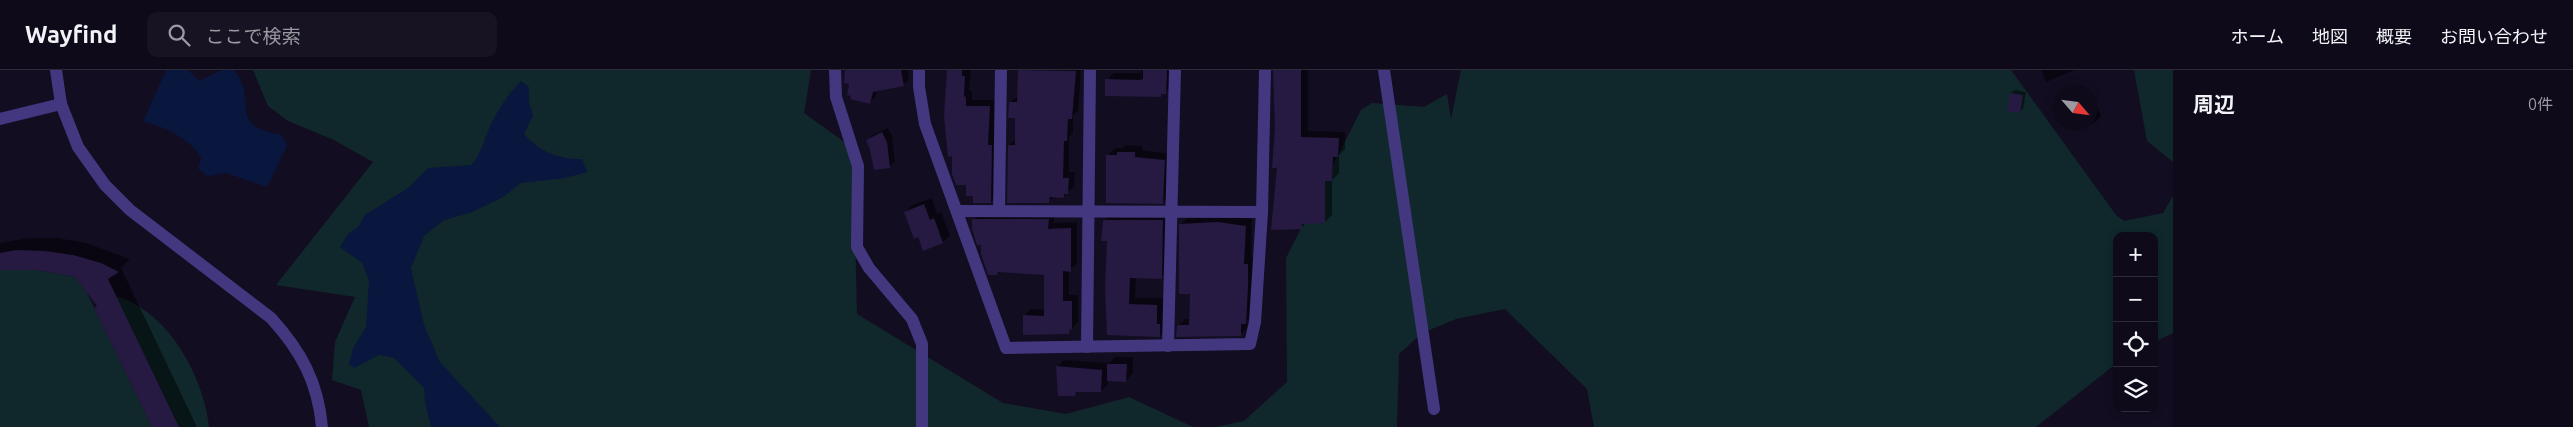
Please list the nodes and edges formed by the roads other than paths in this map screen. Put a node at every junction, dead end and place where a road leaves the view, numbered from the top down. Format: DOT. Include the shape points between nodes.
graph roads {
  1 [pos="56,70"];
  2 [pos="834,70"];
  3 [pos="919,70"];
  4 [pos="1001,70"];
  5 [pos="1090,70"];
  6 [pos="1175,70"];
  7 [pos="1265,70"];
  8 [pos="1384,70"];
  9 [pos="61,104"];
  10 [pos="0,119"];
  11 [pos="957,211"];
  12 [pos="999,211"];
  13 [pos="1089,212"];
  14 [pos="1171,212"];
  15 [pos="1262,212"];
  16 [pos="1168,346"];
  17 [pos="1087,347"];
  18 [pos="1434,409"];
  19 [pos="322,427"];
  20 [pos="922,427"];
  1 -- 9 [label="street"];
  2 -- 20 [label="street" via="836,97 858,166 857,247 869,268 912,319 922,344"];
  3 -- 11 [label="street" via="925,124"];
  4 -- 12 [label="street"];
  5 -- 13 [label="street"];
  6 -- 14 [label="street"];
  7 -- 15 [label="street"];
  8 -- 18 [label="street"];
  9 -- 10 [label="street"];
  9 -- 19 [label="street" via="78,147 105,184 130,210 271,318 291,339 314,383"];
  11 -- 12 [label="street"];
  11 -- 17 [label="street" via="1006,348"];
  12 -- 13 [label="street"];
  13 -- 14 [label="street"];
  13 -- 17 [label="street"];
  14 -- 15 [label="street"];
  14 -- 16 [label="street"];
  15 -- 16 [label="street" via="1255,322 1250,344"];
  16 -- 17 [label="street"];
}
